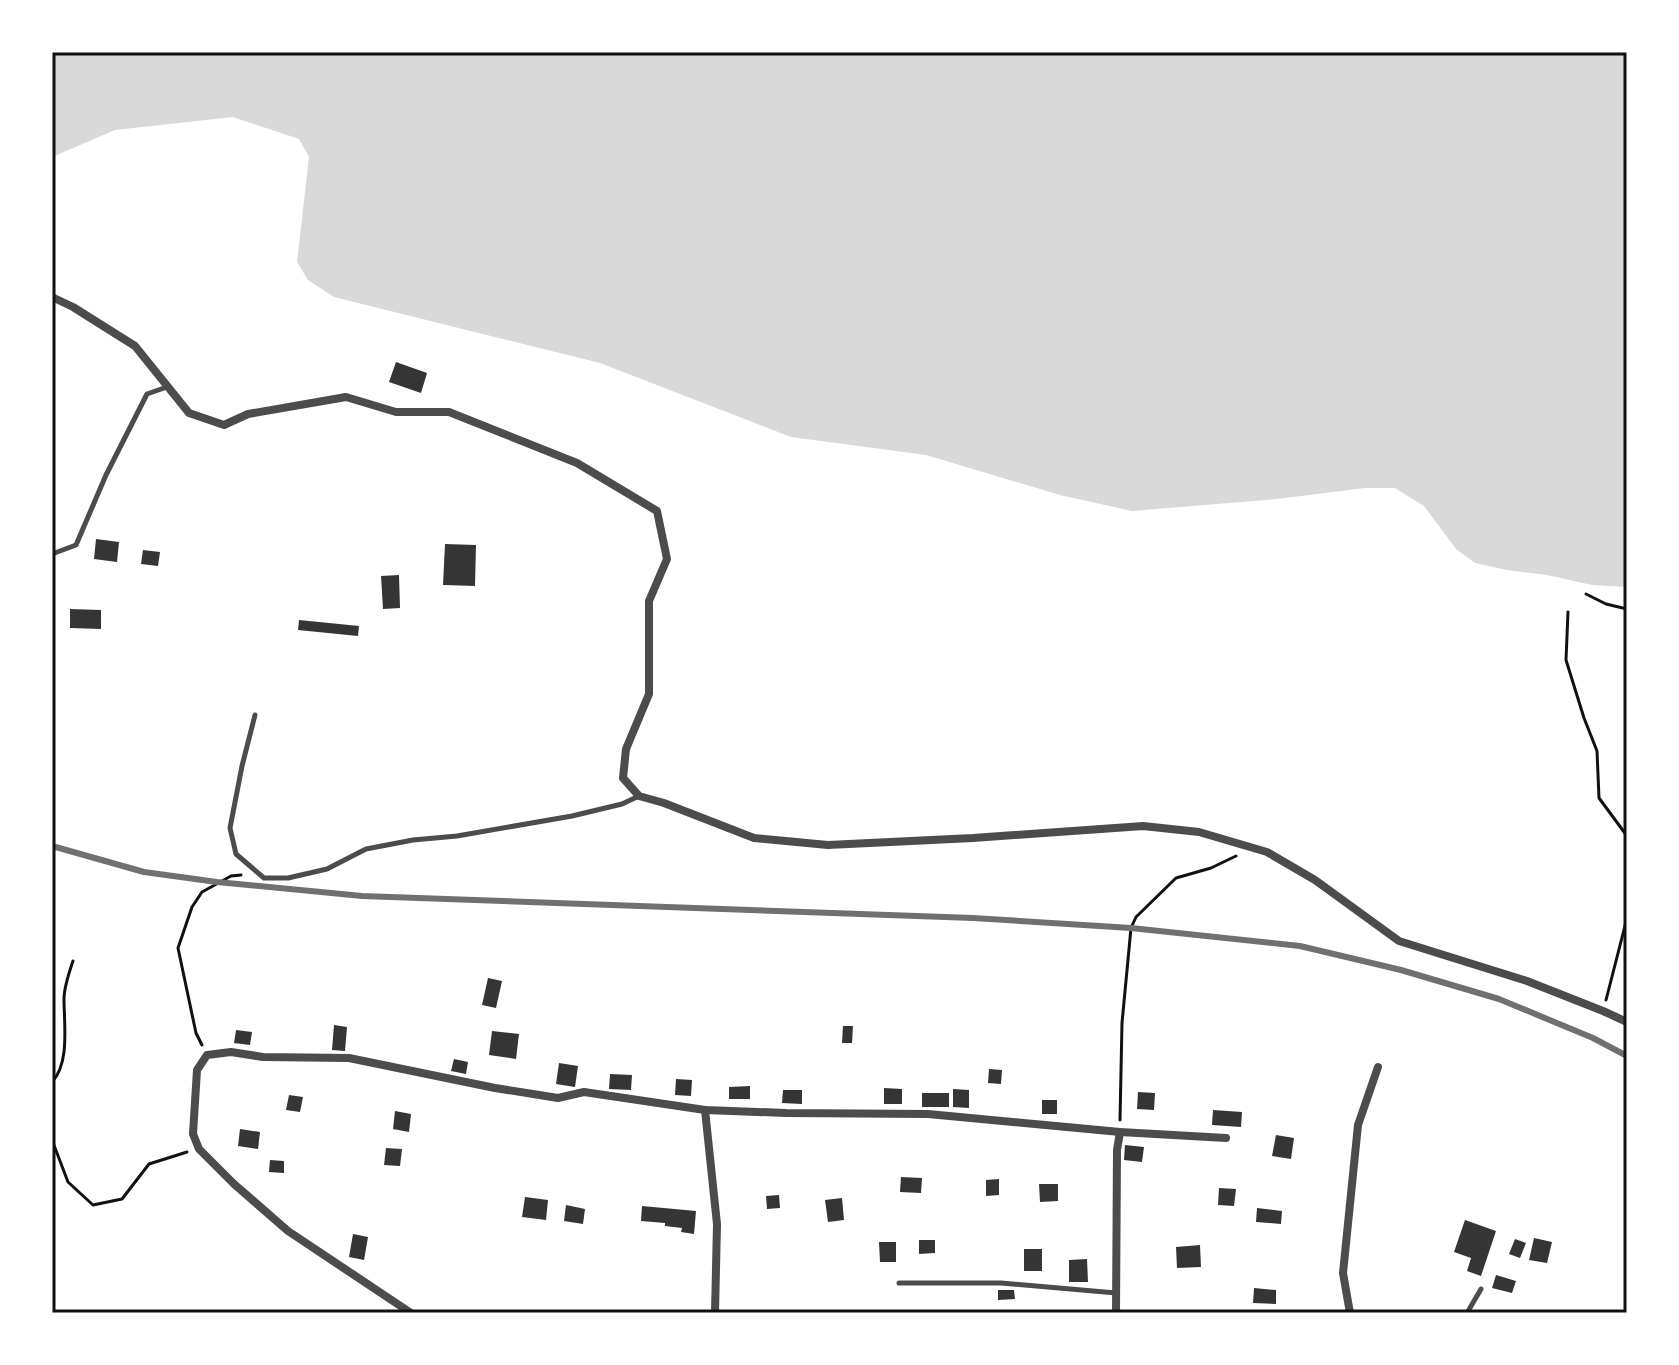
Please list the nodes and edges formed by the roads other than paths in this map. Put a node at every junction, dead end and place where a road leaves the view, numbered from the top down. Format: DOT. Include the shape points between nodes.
graph roads {
  1 [pos="52,297"];
  2 [pos="167,387"];
  3 [pos="52,554"];
  4 [pos="255,715"];
  5 [pos="639,796"];
  6 [pos="1627,1022"];
  7 [pos="1378,1067"];
  8 [pos="705,1110"];
  9 [pos="1120,1132"];
  10 [pos="1226,1138"];
  11 [pos="899,1283"];
  12 [pos="1481,1289"];
  13 [pos="1116,1293"];
  14 [pos="411,1313"];
  15 [pos="715,1313"];
  16 [pos="1116,1313"];
  17 [pos="1350,1313"];
  18 [pos="1467,1313"];
  1 -- 2 [label="street" via="135,346"];
  2 -- 3 [label="lane" via="147,394 76,545"];
  2 -- 5 [label="street" via="189,413 224,425 248,414 346,397 396,412 449,412 577,463 657,511 667,559 649,601 649,694 626,749 623,778"];
  4 -- 5 [label="lane" via="230,828 236,854 264,878 327,869 366,849 572,816"];
  5 -- 6 [label="street" via="754,838 828,845 1143,826 1199,832 1267,852 1399,941 1527,981"];
  7 -- 17 [label="street" via="1358,1125 1343,1273"];
  8 -- 9 [label="street" via="928,1114"];
  8 -- 14 [label="street" via="584,1092 558,1098 349,1058 207,1055 197,1070 193,1134 199,1149 288,1231"];
  8 -- 15 [label="street" via="717,1224"];
  9 -- 10 [label="street"];
  9 -- 13 [label="street"];
  11 -- 13 [label="lane" via="1001,1283"];
  12 -- 18 [label="lane"];
  13 -- 16 [label="street"];
}
